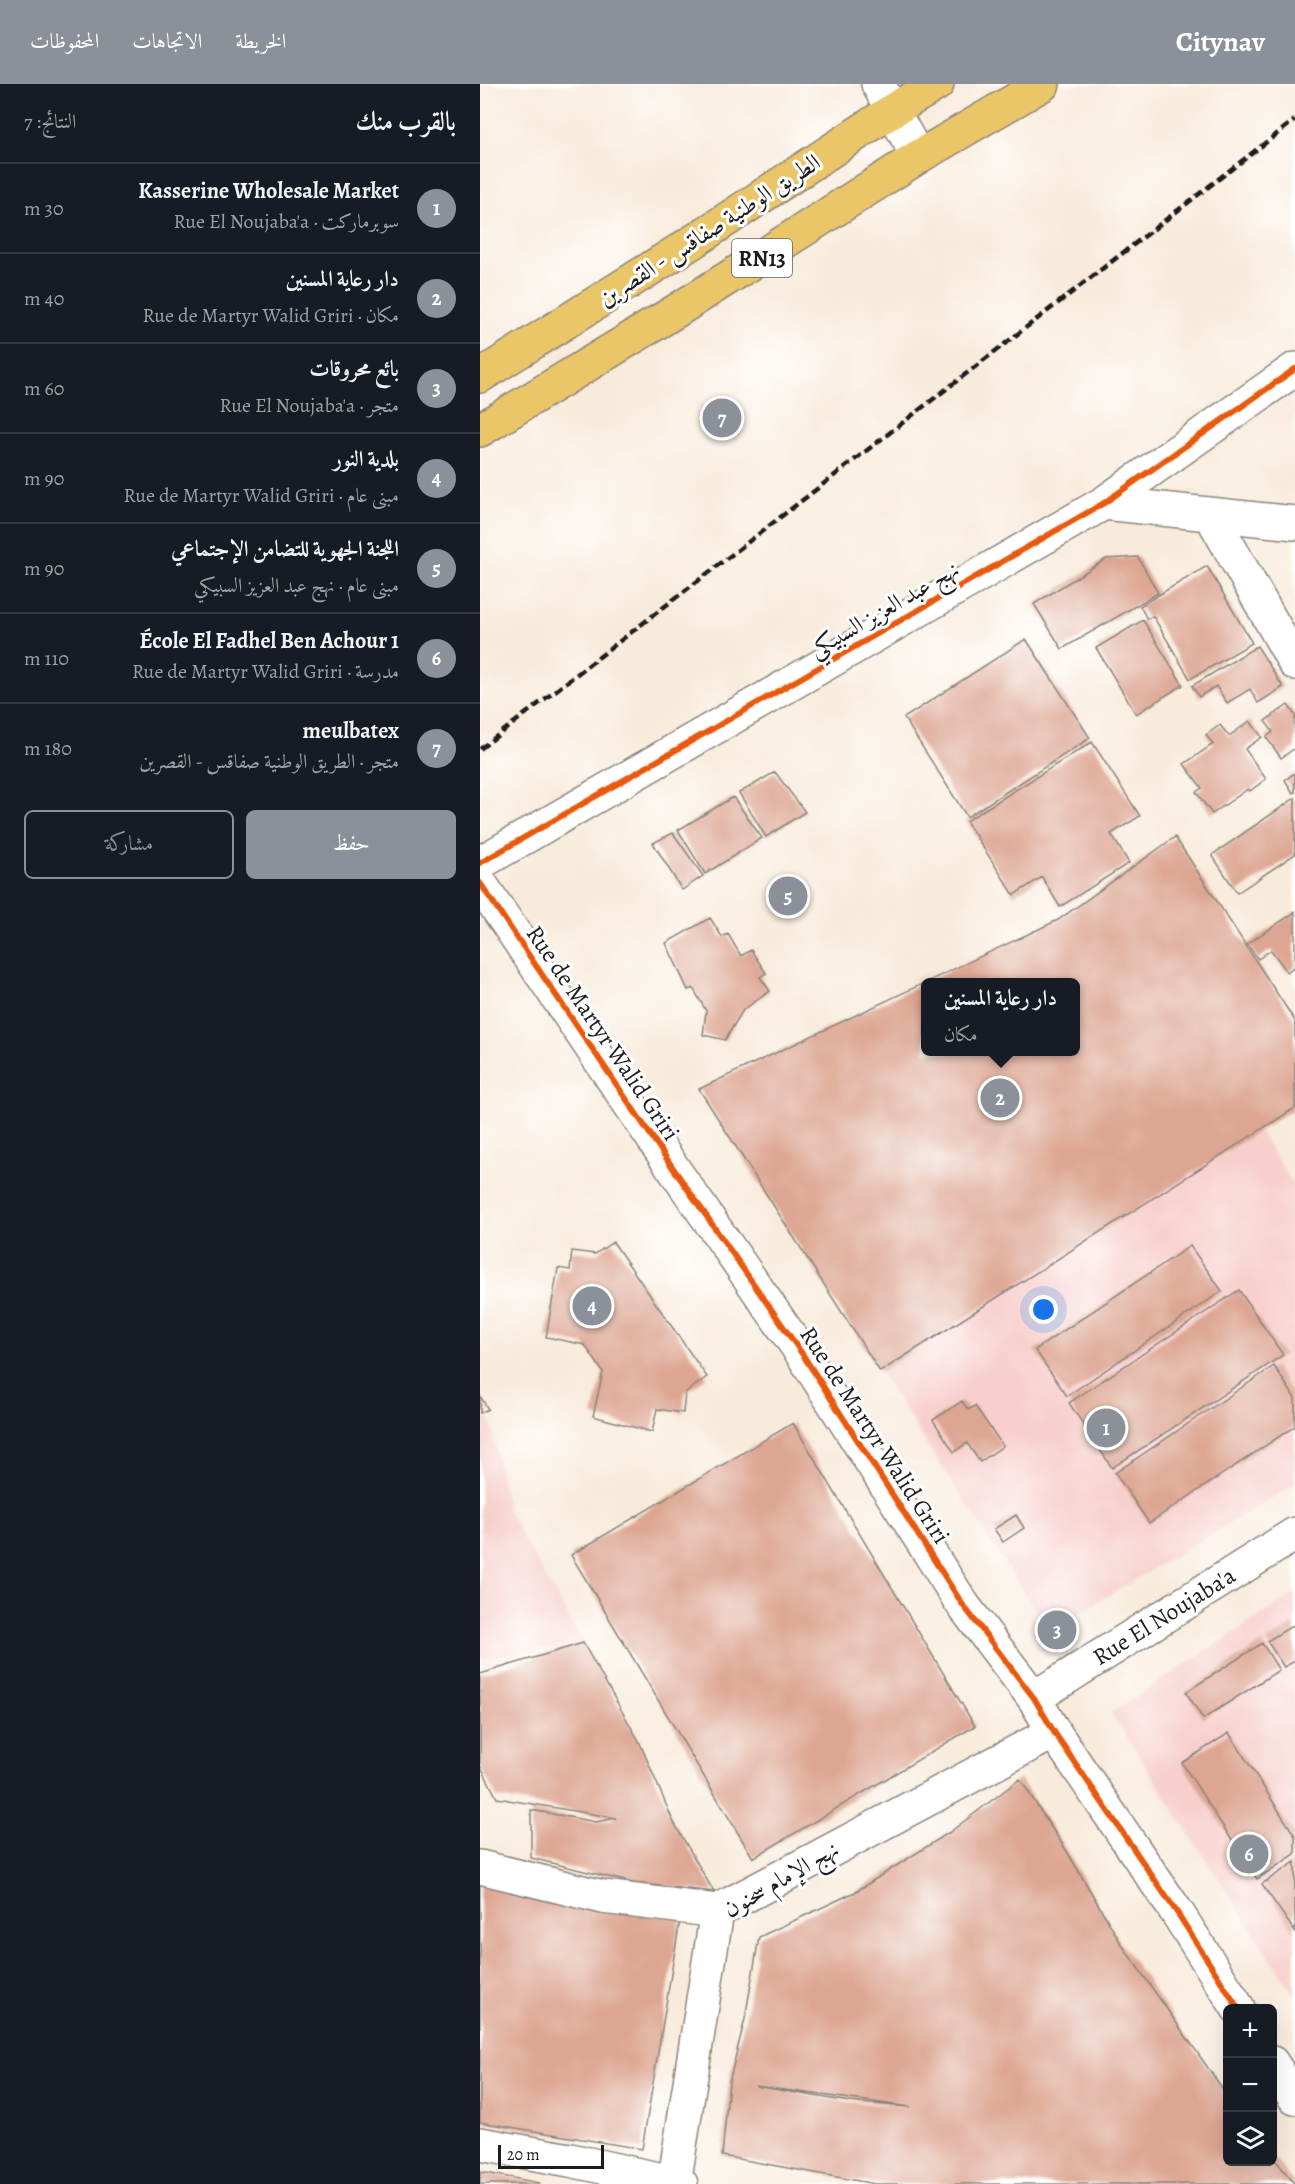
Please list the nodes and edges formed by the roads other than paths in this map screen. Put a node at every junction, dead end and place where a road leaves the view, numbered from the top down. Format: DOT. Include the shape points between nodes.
graph roads {
  1 [pos="937,84"];
  2 [pos="1043,84"];
  3 [pos="886,97"];
  4 [pos="918,157"];
  5 [pos="1295,369"];
  6 [pos="480,376"];
  7 [pos="480,430"];
  8 [pos="1104,503"];
  9 [pos="1211,515"];
  10 [pos="1295,523"];
  11 [pos="1295,663"];
  12 [pos="481,883"];
  13 [pos="1295,1534"];
  14 [pos="1034,1698"];
  15 [pos="1054,1732"];
  16 [pos="480,1867"];
  17 [pos="717,1911"];
  18 [pos="1235,2004"];
  19 [pos="1277,2071"];
  20 [pos="1295,2098"];
  21 [pos="480,2144"];
  22 [pos="677,2184"];
  1 -- 3 [label="main road, الطريق الوطنية صفاقس - القصرين / RN13"];
  2 -- 4 [label="main road, الطريق الوطنية صفاقس - القصرين / RN13"];
  3 -- 4 [label="street"];
  3 -- 6 [label="main road, الطريق الوطنية صفاقس - القصرين / RN13" via="691,243"];
  4 -- 7 [label="main road, الطريق الوطنية صفاقس - القصرين / RN13"];
  5 -- 8 [label="street, نهج عبد العزيز السبيكي"];
  8 -- 9 [label="street"];
  8 -- 12 [label="street, نهج عبد العزيز السبيكي"];
  9 -- 10 [label="street"];
  9 -- 11 [label="street"];
  12 -- 14 [label="street, Rue de Martyr Walid Griri" via="803,1355 963,1605"];
  13 -- 14 [label="street, Rue El Noujaba'a"];
  14 -- 15 [label="street, Rue de Martyr Walid Griri"];
  15 -- 17 [label="street, نهج الإمام سحنون"];
  15 -- 18 [label="street, Rue de Martyr Walid Griri"];
  16 -- 17 [label="street" via="603,1897"];
  17 -- 22 [label="street, نهج الإمام سحنون"];
  19 -- 20 [label="street"];
  21 -- 22 [label="street"];
}
